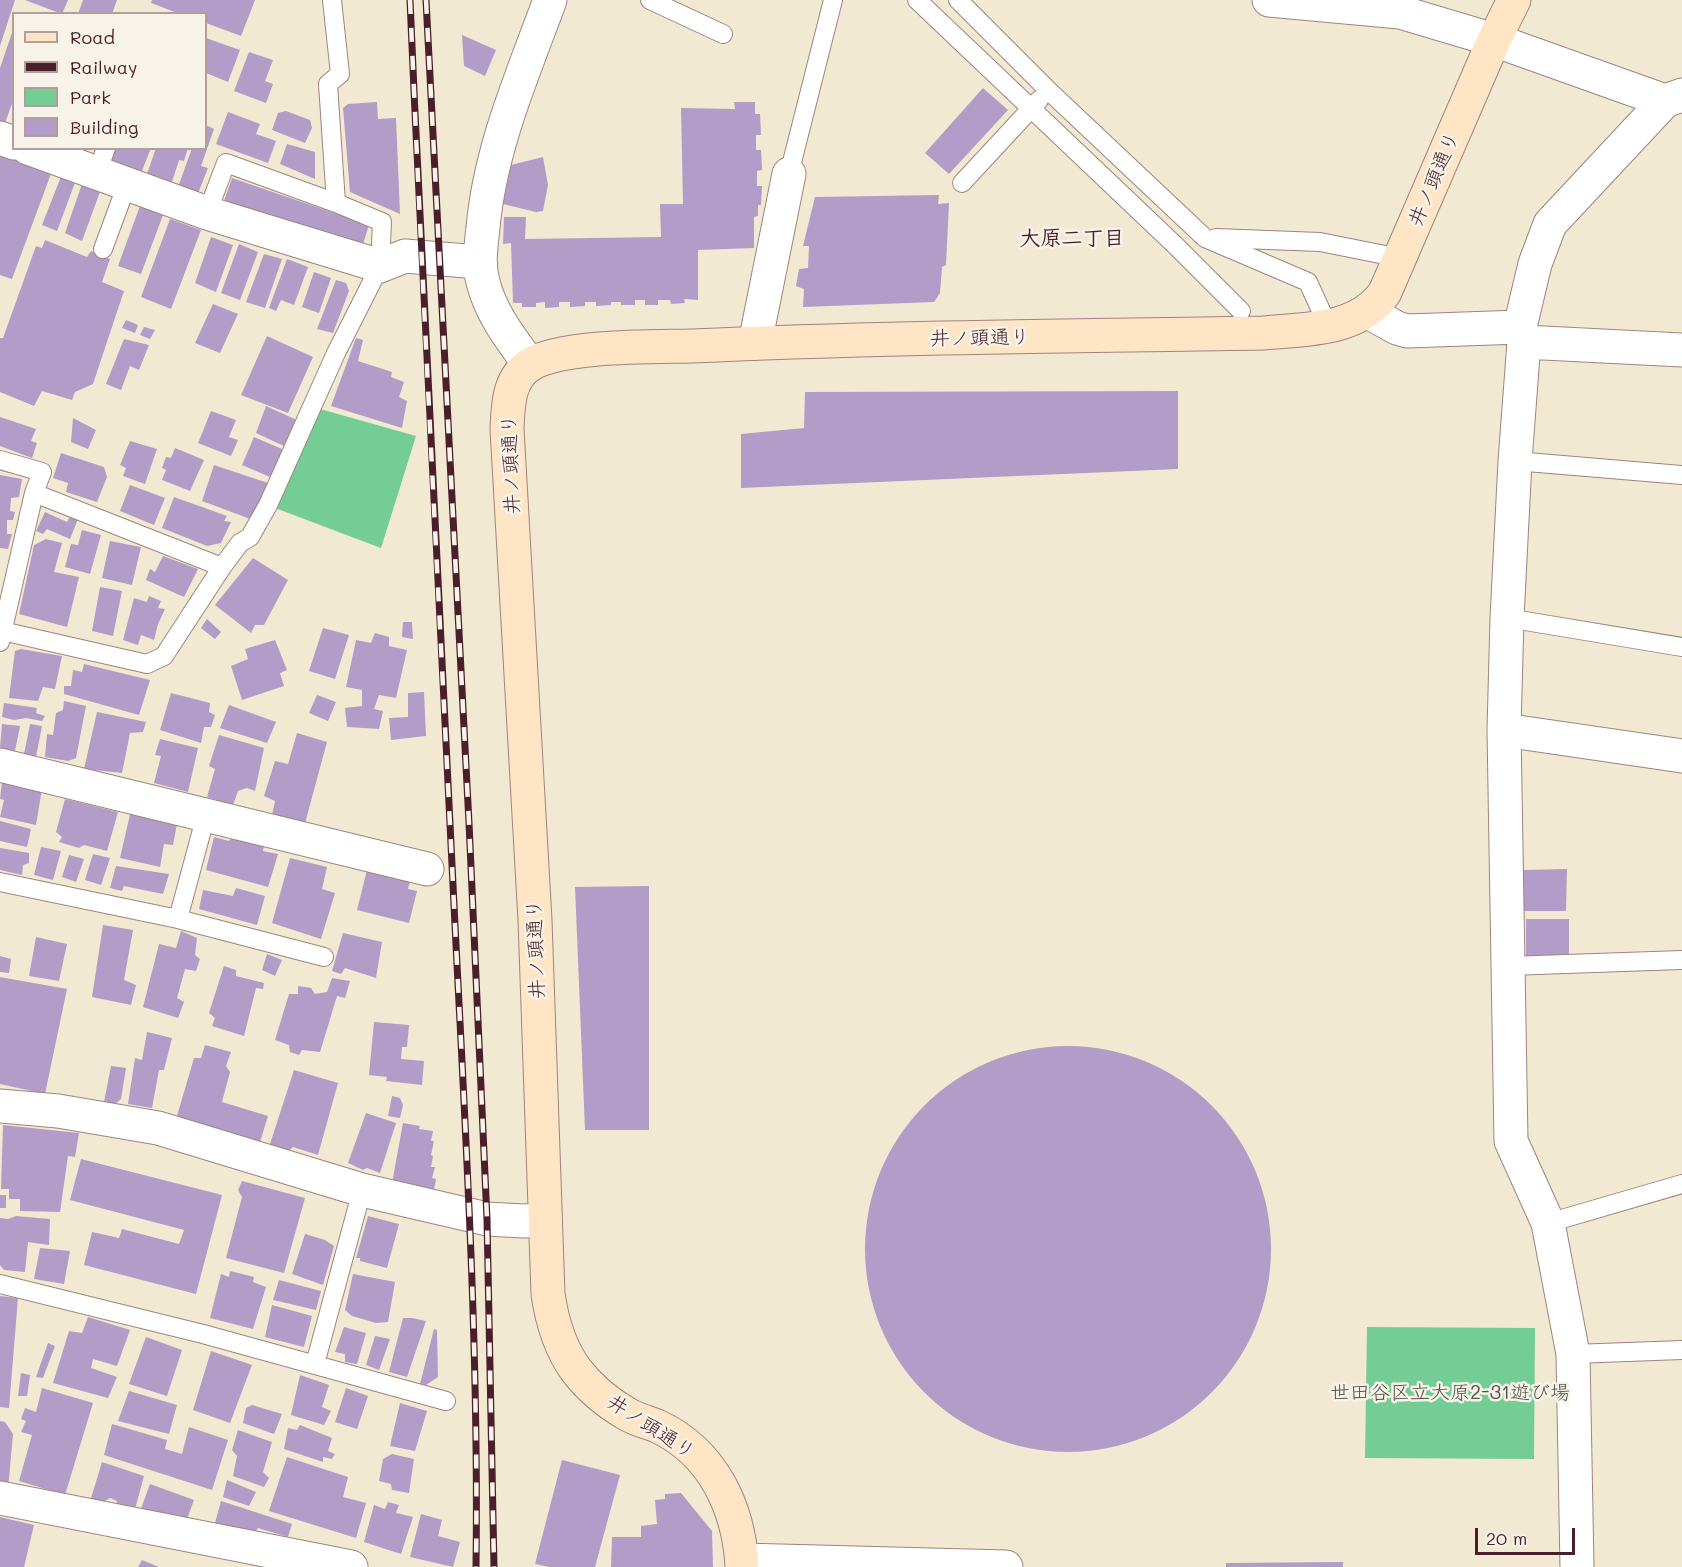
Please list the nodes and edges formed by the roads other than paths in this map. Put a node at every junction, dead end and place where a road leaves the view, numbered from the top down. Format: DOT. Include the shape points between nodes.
graph roads {
  1 [pos="333,0"];
  2 [pos="550,0"];
  3 [pos="650,0"];
  4 [pos="833,0"];
  5 [pos="917,0"];
  6 [pos="1270,0"];
  7 [pos="1514,0"];
  8 [pos="963,4"];
  9 [pos="948,30"];
  10 [pos="723,34"];
  11 [pos="1494,40"];
  12 [pos="1049,91"];
  13 [pos="1674,98"];
  14 [pos="1031,107"];
  15 [pos="36,150"];
  16 [pos="110,169"];
  17 [pos="789,174"];
  18 [pos="962,183"];
  19 [pos="336,202"];
  20 [pos="207,213"];
  21 [pos="1205,238"];
  22 [pos="1176,246"];
  23 [pos="104,249"];
  24 [pos="1400,258"];
  25 [pos="479,262"];
  26 [pos="380,266"];
  27 [pos="1240,311"];
  28 [pos="1368,312"];
  29 [pos="1328,326"];
  30 [pos="1522,334"];
  31 [pos="756,343"];
  32 [pos="1682,350"];
  33 [pos="530,365"];
  34 [pos="0,460"];
  35 [pos="1515,461"];
  36 [pos="1682,474"];
  37 [pos="34,493"];
  38 [pos="222,567"];
  39 [pos="1507,618"];
  40 [pos="1,637"];
  41 [pos="1682,646"];
  42 [pos="1504,730"];
  43 [pos="1682,756"];
  44 [pos="0,765"];
  45 [pos="206,815"];
  46 [pos="427,869"];
  47 [pos="0,882"];
  48 [pos="178,919"];
  49 [pos="324,957"];
  50 [pos="1682,960"];
  51 [pos="1508,966"];
  52 [pos="0,1106"];
  53 [pos="1682,1184"];
  54 [pos="362,1190"];
  55 [pos="545,1220"];
  56 [pos="1548,1223"];
  57 [pos="0,1284"];
  58 [pos="1682,1350"];
  59 [pos="1573,1354"];
  60 [pos="315,1364"];
  61 [pos="446,1401"];
  62 [pos="0,1498"];
  63 [pos="742,1564"];
  64 [pos="947,1566"];
  65 [pos="351,1567"];
  66 [pos="1006,1567"];
  67 [pos="1577,1567"];
  1 -- 19 [label="lane" via="340,74 328,84"];
  2 -- 25 [label="street" via="501,134 485,202"];
  3 -- 10 [label="lane"];
  4 -- 17 [label="lane"];
  5 -- 9 [label="lane"];
  6 -- 11 [label="street" via="1400,12"];
  7 -- 11 [label="main road, 井ノ頭通り"];
  8 -- 9 [label="lane"];
  8 -- 12 [label="lane"];
  9 -- 14 [label="lane"];
  11 -- 13 [label="street"];
  11 -- 24 [label="main road, 井ノ頭通り"];
  12 -- 14 [label="lane"];
  12 -- 21 [label="lane"];
  13 -- 30 [label="street" via="1550,224 1535,264"];
  14 -- 18 [label="lane"];
  14 -- 22 [label="lane"];
  15 -- 16 [label="street"];
  16 -- 20 [label="street"];
  16 -- 23 [label="lane"];
  17 -- 31 [label="street"];
  19 -- 20 [label="lane" via="226,163"];
  19 -- 26 [label="lane" via="382,222"];
  20 -- 26 [label="street"];
  21 -- 22 [label="lane"];
  21 -- 24 [label="lane" via="1320,242"];
  21 -- 29 [label="lane" via="1308,282"];
  22 -- 27 [label="lane"];
  24 -- 28 [label="main road, 井ノ頭通り" via="1385,292"];
  25 -- 26 [label="street" via="405,256"];
  25 -- 33 [label="street" via="495,315"];
  26 -- 38 [label="lane" via="268,505 250,537 240,543"];
  28 -- 29 [label="main road, 井ノ頭通り"];
  28 -- 30 [label="street" via="1407,331"];
  29 -- 31 [label="main road, 井ノ頭通り" via="1264,333"];
  30 -- 32 [label="street"];
  30 -- 35 [label="street"];
  31 -- 33 [label="main road, 井ノ頭通り" via="592,350 565,353"];
  33 -- 55 [label="main road, 井ノ頭通り" via="511,390 507,429 535,920"];
  34 -- 37 [label="lane" via="42,472"];
  35 -- 36 [label="lane"];
  35 -- 39 [label="street"];
  37 -- 38 [label="lane"];
  37 -- 40 [label="lane"];
  38 -- 40 [label="lane" via="164,656 147,664"];
  39 -- 41 [label="lane"];
  39 -- 42 [label="street"];
  42 -- 43 [label="street"];
  42 -- 51 [label="street"];
  44 -- 45 [label="street"];
  45 -- 46 [label="street"];
  45 -- 48 [label="lane"];
  47 -- 48 [label="lane"];
  48 -- 49 [label="lane"];
  50 -- 51 [label="lane"];
  51 -- 56 [label="street" via="1511,1141"];
  52 -- 54 [label="street" via="58,1111 158,1128"];
  53 -- 56 [label="lane"];
  54 -- 55 [label="street" via="487,1219"];
  54 -- 60 [label="lane"];
  55 -- 63 [label="main road, 井ノ頭通り" via="548,1294 565,1353 576,1370 609,1402 675,1437 712,1470 732,1512"];
  56 -- 59 [label="street"];
  57 -- 60 [label="lane"];
  58 -- 59 [label="lane"];
  59 -- 67 [label="street"];
  60 -- 61 [label="lane"];
  62 -- 65 [label="street"];
  63 -- 64 [label="street"];
  64 -- 66 [label="street"];
}
